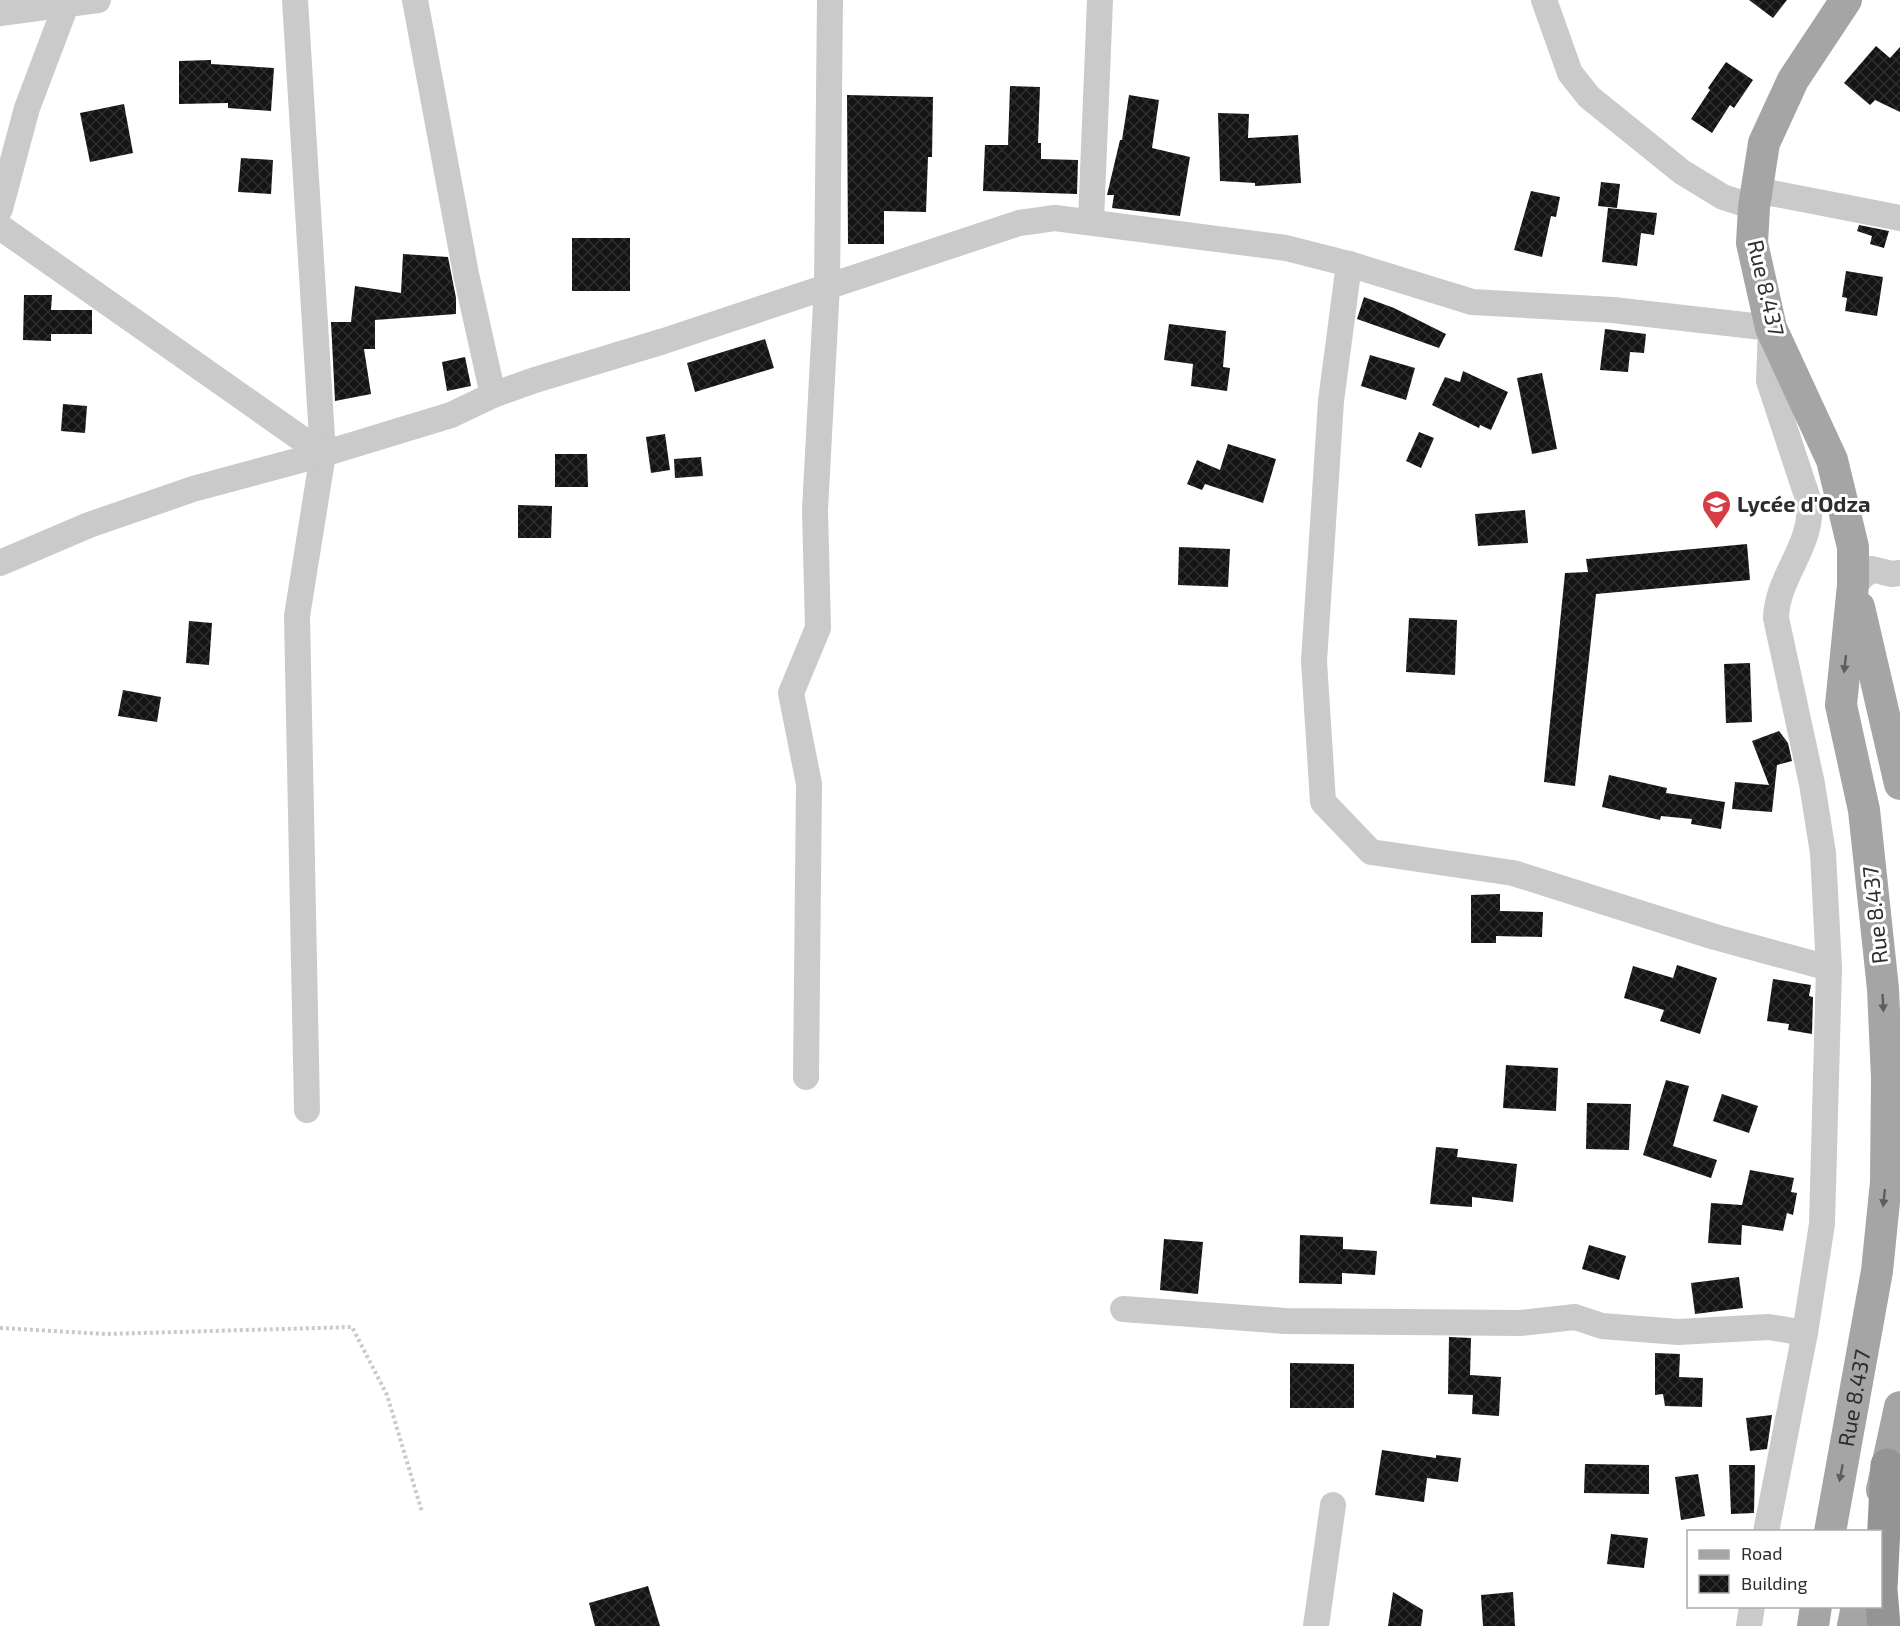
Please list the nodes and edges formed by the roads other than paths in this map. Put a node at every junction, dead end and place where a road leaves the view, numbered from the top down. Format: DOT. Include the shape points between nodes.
graph roads {
  1 [pos="98,0"];
  2 [pos="295,0"];
  3 [pos="415,0"];
  4 [pos="830,0"];
  5 [pos="1100,0"];
  6 [pos="1544,0"];
  7 [pos="68,2"];
  8 [pos="1842,2"];
  9 [pos="0,13"];
  10 [pos="1755,198"];
  11 [pos="0,209"];
  12 [pos="1900,218"];
  13 [pos="1091,221"];
  14 [pos="0,227"];
  15 [pos="1348,264"];
  16 [pos="827,285"];
  17 [pos="1771,328"];
  18 [pos="493,395"];
  19 [pos="323,454"];
  20 [pos="0,563"];
  21 [pos="1900,573"];
  22 [pos="1853,585"];
  23 [pos="1900,784"];
  24 [pos="1829,968"];
  25 [pos="806,1077"];
  26 [pos="307,1110"];
  27 [pos="1123,1309"];
  28 [pos="1805,1333"];
  29 [pos="1900,1407"];
  30 [pos="1887,1465"];
  31 [pos="1333,1505"];
  32 [pos="1766,1530"];
  33 [pos="1830,1530"];
  34 [pos="1873,1530"];
  35 [pos="1882,1568"];
  36 [pos="1752,1608"];
  37 [pos="1816,1608"];
  38 [pos="1316,1626"];
  39 [pos="1749,1626"];
  40 [pos="1813,1626"];
  1 -- 7 [label="street"];
  2 -- 19 [label="street"];
  3 -- 18 [label="street" via="466,274"];
  4 -- 16 [label="street"];
  5 -- 13 [label="street"];
  6 -- 10 [label="street" via="1570,73 1589,97 1682,172 1723,197"];
  7 -- 9 [label="street"];
  7 -- 11 [label="street" via="27,108"];
  8 -- 10 [label="main road, Rue 8.437" via="1777,112 1764,143"];
  10 -- 12 [label="street"];
  10 -- 17 [label="main road, Rue 8.437" via="1752,243"];
  13 -- 15 [label="street" via="1286,248"];
  13 -- 16 [label="street" via="1055,218 1019,223"];
  14 -- 19 [label="street"];
  15 -- 17 [label="street" via="1472,302 1614,310"];
  15 -- 24 [label="street" via="1330,401 1314,661 1323,802 1371,852 1513,873 1715,937"];
  16 -- 18 [label="street"];
  16 -- 25 [label="street" via="815,510 818,628 791,693 810,784"];
  17 -- 22 [label="main road, Rue 8.437" via="1832,460 1853,547"];
  17 -- 24 [label="street" via="1769,381 1811,516 1781,590 1776,618 1823,853"];
  18 -- 19 [label="street" via="451,415"];
  19 -- 20 [label="street" via="193,489 89,525"];
  19 -- 26 [label="street" via="297,616"];
  21 -- 22 [label="street" via="1871,569"];
  22 -- 23 [label="main road, Rue 8.437"];
  22 -- 33 [label="main road, Rue 8.437, one-way" via="1841,705 1864,810 1883,989 1886,1182 1877,1271"];
  24 -- 28 [label="street" via="1822,1224"];
  27 -- 28 [label="street" via="1285,1321 1520,1323 1575,1317 1602,1326 1678,1332 1769,1327"];
  28 -- 32 [label="street"];
  29 -- 30 [label="main road, Rue 8.437"];
  30 -- 34 [label="main road, Rue 8.437"];
  30 -- 35 [label="highway"];
  31 -- 38 [label="street"];
  36 -- 39 [label="street"];
  37 -- 40 [label="main road"];
}
